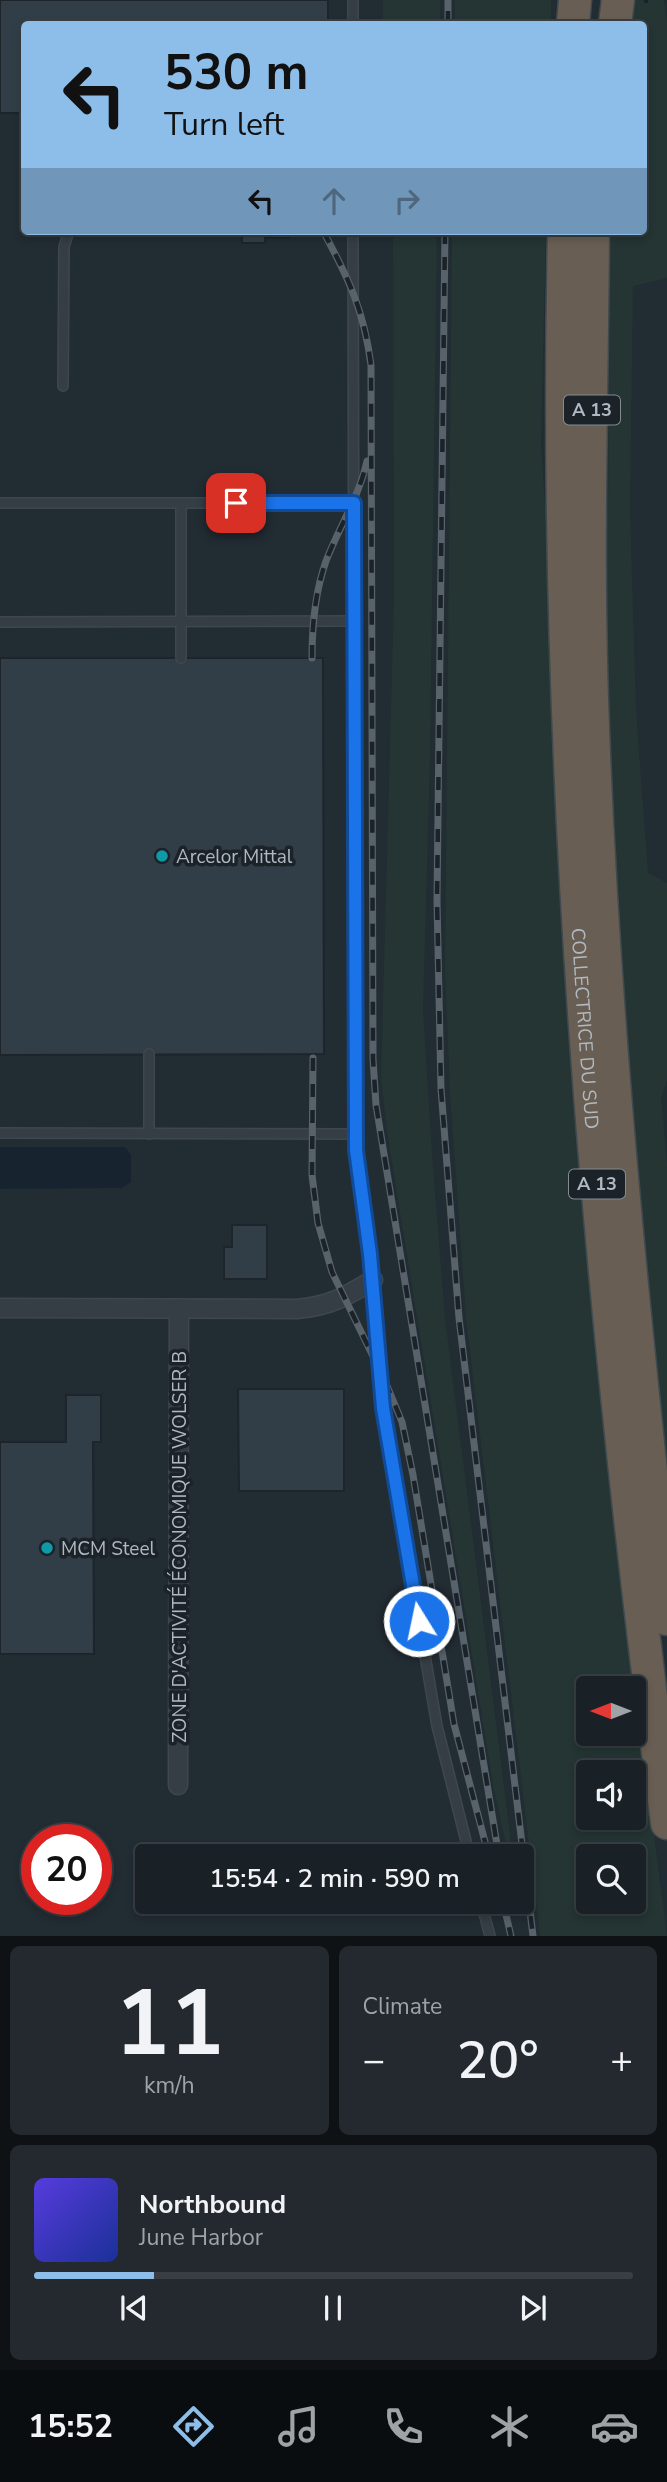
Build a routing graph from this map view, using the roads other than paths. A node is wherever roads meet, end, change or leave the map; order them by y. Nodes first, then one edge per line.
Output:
1 (353, 0) edge
2 (560, 0) edge
3 (575, 0) edge
4 (602, 0) edge
5 (618, 0) edge
6 (353, 21) edge
7 (559, 21) edge
8 (573, 21) edge
9 (600, 21) edge
10 (615, 21) edge
11 (68, 235) edge
12 (353, 235) edge
13 (565, 235) edge
14 (593, 235) edge
15 (63, 386) dead end
16 (0, 503) edge
17 (181, 503) junction
18 (354, 503) junction
19 (354, 621) junction
20 (0, 622) edge
21 (181, 622) junction
22 (181, 658) dead end
23 (149, 1054) dead end
24 (0, 1133) edge
25 (149, 1133) junction
26 (355, 1134) junction
27 (373, 1280) junction
28 (0, 1308) edge
29 (179, 1309) junction
30 (667, 1619) edge
31 (178, 1785) dead end
32 (667, 1823) edge
33 (467, 1844) edge
34 (484, 1914) edge
35 (490, 1936) edge

1 - 6 lane
2 - 7 highway
3 - 8 highway
4 - 9 highway
5 - 10 highway
11 - 15 lane
12 - 18 lane
13 - 32 highway, COLLECTRICE DU SUD / A 13
14 - 30 highway, COLLECTRICE DU SUD / A 13
16 - 17 lane
17 - 18 lane
17 - 21 lane
18 - 19 lane
19 - 21 lane
19 - 26 lane
20 - 21 lane
21 - 22 lane
23 - 25 lane
24 - 25 lane
25 - 26 lane
26 - 27 lane
27 - 29 street
27 - 33 lane
28 - 29 street
29 - 31 street, ZONE D'ACTIVITÉ ÉCONOMIQUE WOLSER B
34 - 35 lane

